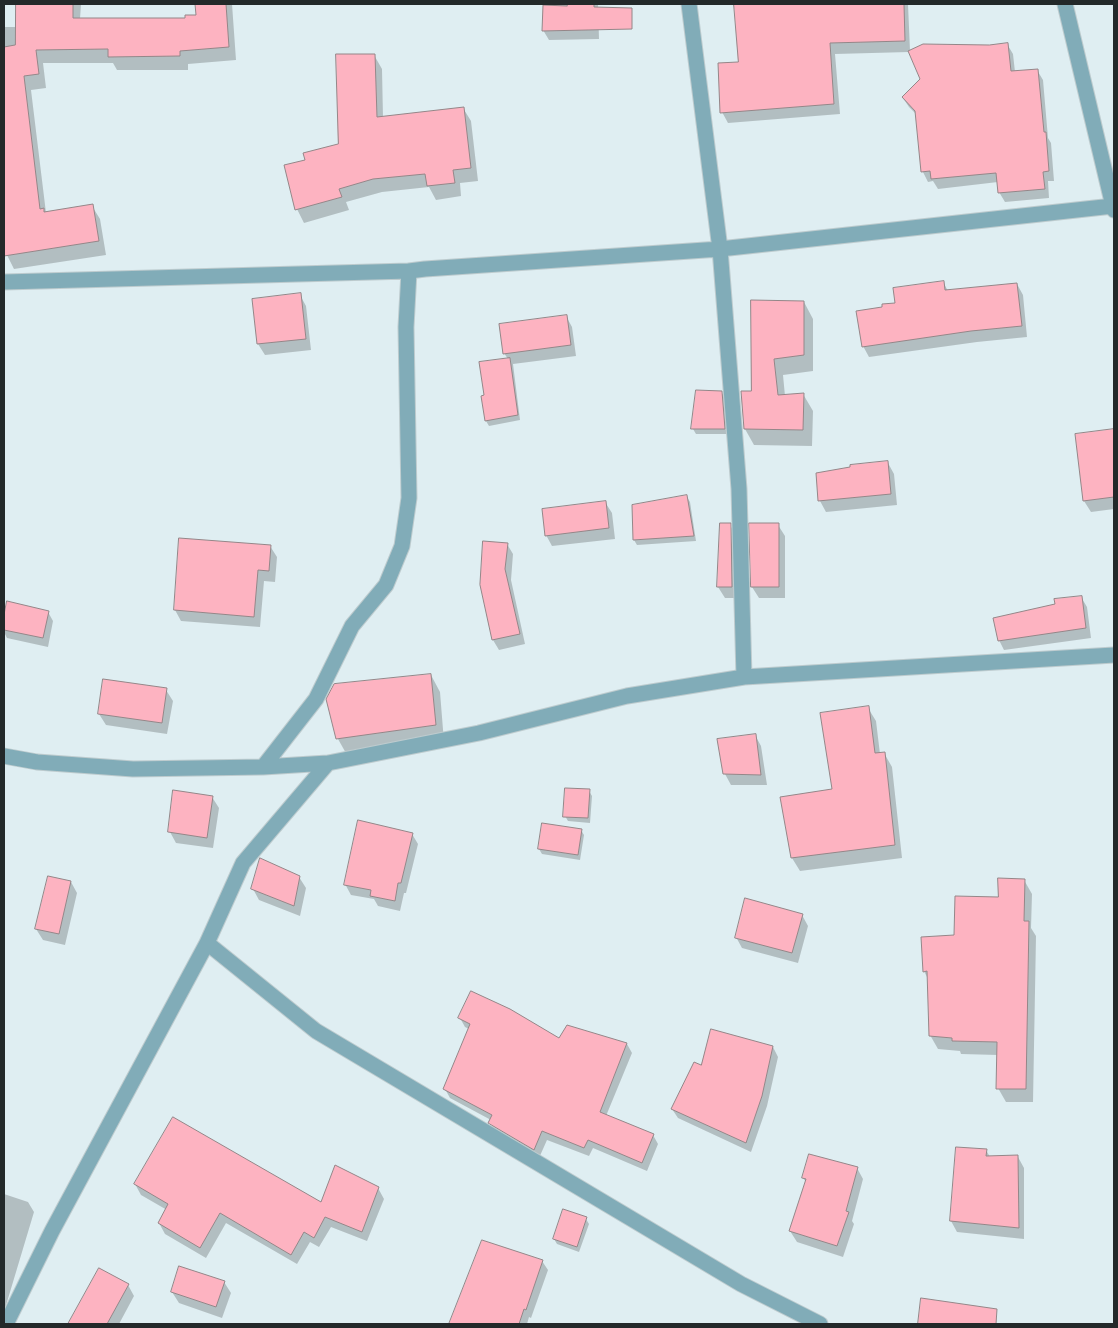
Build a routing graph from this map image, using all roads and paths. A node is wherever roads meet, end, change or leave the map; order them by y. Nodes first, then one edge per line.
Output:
1 (689, 4) edge
2 (1065, 4) edge
3 (1114, 208) edge
4 (720, 249) junction
5 (409, 271) junction
6 (4, 282) edge
7 (1114, 655) edge
8 (744, 676) junction
9 (4, 756) edge
10 (328, 763) junction
11 (263, 767) junction
12 (207, 944) junction
13 (6, 1324) edge
14 (820, 1324) edge

1 - 4 street
2 - 3 street
3 - 4 street
4 - 5 street
4 - 8 street
5 - 6 street
5 - 11 street
7 - 8 street
8 - 10 street
9 - 11 street
10 - 11 street
10 - 12 street
12 - 13 street
12 - 14 street

